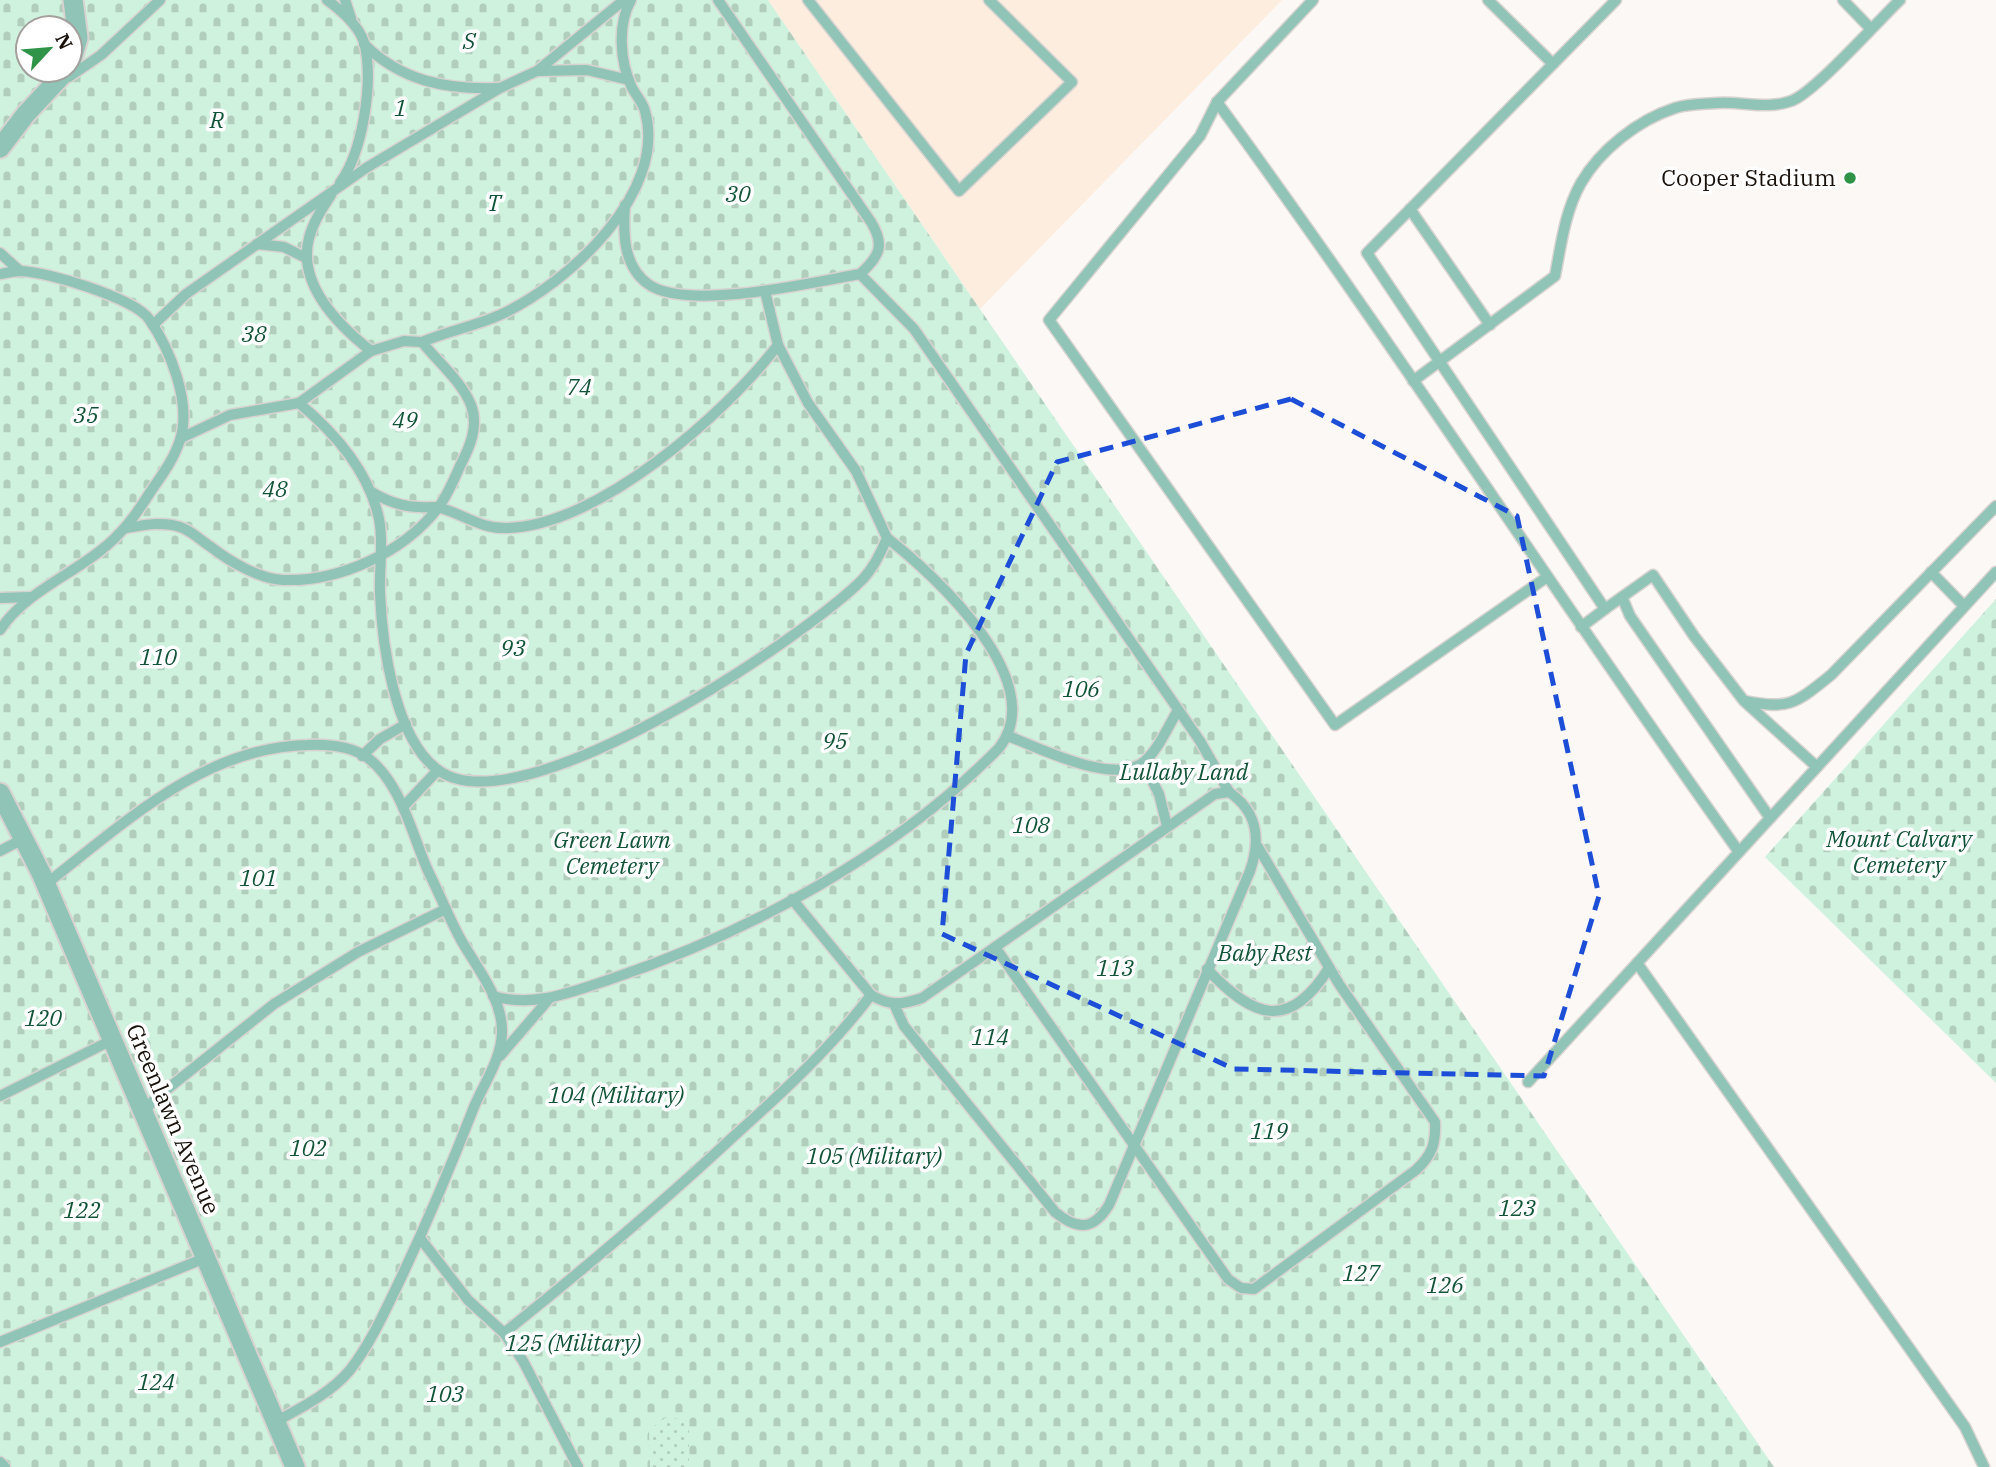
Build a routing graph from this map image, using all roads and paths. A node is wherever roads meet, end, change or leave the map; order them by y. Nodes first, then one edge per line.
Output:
1 (160, 0) edge
2 (327, 0) edge
3 (345, 0) edge
4 (624, 0) edge
5 (631, 0) edge
6 (718, 0) edge
7 (808, 0) edge
8 (989, 0) edge
9 (1313, 0) edge
10 (1488, 0) edge
11 (1616, 0) edge
12 (1843, 0) edge
13 (1900, 0) edge
14 (354, 25) junction
15 (1870, 28) junction
16 (365, 44) junction
17 (1553, 64) junction
18 (537, 71) junction
19 (629, 80) junction
20 (56, 84) edge
21 (499, 88) junction
22 (51, 90) junction
23 (1217, 102) junction
24 (9, 125) edge
25 (0, 148) edge
26 (334, 190) junction
27 (625, 205) junction
28 (1410, 209) junction
29 (257, 244) junction
30 (0, 253) edge
31 (306, 258) junction
32 (20, 271) junction
33 (0, 274) edge
34 (860, 274) junction
35 (765, 292) junction
36 (153, 325) junction
37 (1490, 325) junction
38 (422, 342) junction
39 (778, 345) junction
40 (370, 351) junction
41 (1440, 361) junction
42 (1412, 381) junction
43 (299, 403) junction
44 (181, 438) junction
45 (370, 491) junction
46 (1996, 506) edge
47 (439, 507) junction
48 (127, 528) junction
49 (887, 538) junction
50 (380, 555) junction
51 (1931, 572) junction
52 (1996, 572) edge
53 (1547, 577) junction
54 (34, 596) junction
55 (1622, 597) junction
56 (0, 598) edge
57 (1964, 606) junction
58 (1605, 609) junction
59 (1581, 627) junction
60 (0, 630) edge
61 (1744, 701) junction
62 (1178, 710) junction
63 (406, 724) junction
64 (1008, 736) junction
65 (362, 756) junction
66 (1143, 763) junction
67 (1817, 767) junction
68 (438, 770) junction
69 (1229, 792) junction
70 (0, 793) edge
71 (403, 807) junction
72 (1770, 818) junction
73 (1167, 826) junction
74 (23, 838) junction
75 (1258, 847) junction
76 (0, 850) edge
77 (1739, 852) junction
78 (45, 884) junction
79 (792, 899) junction
80 (446, 909) junction
81 (995, 947) junction
82 (1637, 963) junction
83 (1329, 968) junction
84 (1207, 969) junction
85 (871, 995) junction
86 (493, 996) junction
87 (550, 998) junction
88 (894, 1004) junction
89 (112, 1040) junction
90 (498, 1059) junction
91 (1528, 1082) dead end
92 (0, 1096) edge
93 (143, 1112) junction
94 (1133, 1145) junction
95 (420, 1238) junction
96 (205, 1258) junction
97 (504, 1334) junction
98 (0, 1342) edge
99 (275, 1422) junction
100 (0, 1462) edge
101 (5, 1467) edge
102 (295, 1467) edge
103 (578, 1467) edge
104 (1984, 1467) edge

1 - 22 lane
2 - 14 lane
3 - 14 lane
4 - 18 lane
5 - 19 lane
6 - 34 lane
7 - 8 lane
9 - 23 lane
10 - 17 lane
11 - 17 lane
12 - 15 lane
13 - 15 lane
14 - 16 lane
15 - 37 lane
16 - 21 lane
16 - 26 lane
17 - 28 lane
18 - 19 lane
18 - 21 lane
19 - 27 lane
20 - 22 street
21 - 26 lane
22 - 24 street
23 - 42 lane
23 - 53 lane
24 - 25 street
26 - 29 lane
26 - 31 lane
27 - 35 lane
27 - 38 lane
28 - 37 lane
28 - 41 lane
29 - 31 lane
29 - 36 lane
30 - 32 lane
31 - 40 lane
32 - 33 lane
32 - 36 lane
34 - 35 lane
34 - 62 lane
35 - 39 lane
36 - 44 lane
37 - 41 lane
38 - 40 lane
38 - 47 lane
39 - 47 lane
39 - 49 lane
40 - 43 lane
41 - 42 lane
41 - 58 lane
42 - 53 lane
43 - 44 lane
43 - 45 lane
44 - 48 lane
45 - 47 lane
45 - 50 lane
46 - 51 lane
47 - 50 lane
48 - 50 lane
48 - 54 lane
49 - 64 lane
49 - 68 lane
50 - 63 lane
51 - 57 lane
51 - 61 lane
52 - 57 lane
53 - 59 lane
54 - 56 lane
54 - 60 lane
55 - 58 lane
55 - 61 lane
55 - 72 lane
57 - 67 lane
58 - 59 lane
59 - 77 lane
61 - 67 lane
62 - 66 lane
62 - 69 lane
63 - 65 lane
63 - 68 lane
64 - 66 lane
64 - 79 lane
65 - 71 lane
65 - 78 lane
66 - 73 lane
67 - 72 lane
68 - 71 lane
69 - 73 lane
69 - 75 lane
70 - 74 street, Greenlawn Avenue
71 - 80 lane
72 - 77 lane
73 - 81 lane
74 - 76 lane
74 - 78 street, Greenlawn Avenue
75 - 83 lane
75 - 84 lane
77 - 82 lane
78 - 89 street, Greenlawn Avenue
79 - 85 lane
79 - 87 lane
80 - 86 lane
80 - 93 lane
81 - 88 lane
81 - 94 lane
82 - 91 lane
82 - 104 lane
83 - 84 lane
83 - 94 lane
84 - 94 lane
85 - 88 lane
85 - 97 lane
86 - 87 lane
86 - 90 lane
87 - 90 lane
88 - 94 lane
89 - 92 lane
89 - 93 street, Greenlawn Avenue
90 - 95 lane
93 - 96 street, Greenlawn Avenue
95 - 97 lane
95 - 99 lane
96 - 98 lane
96 - 99 street, Greenlawn Avenue
97 - 103 lane
99 - 102 street, Greenlawn Avenue
100 - 101 lane

